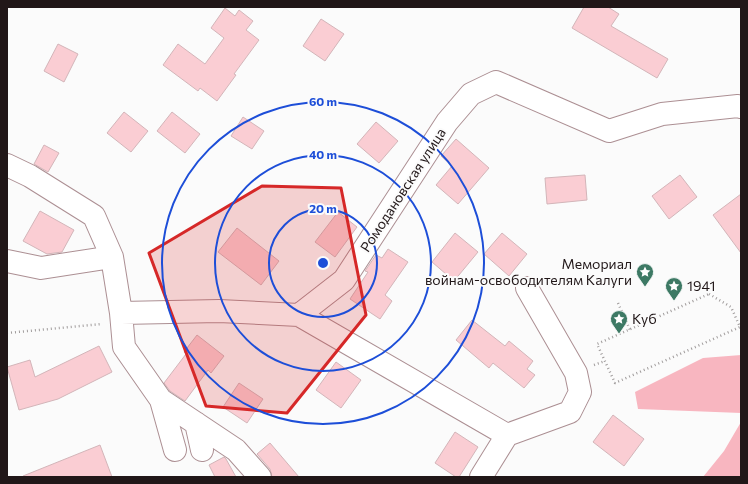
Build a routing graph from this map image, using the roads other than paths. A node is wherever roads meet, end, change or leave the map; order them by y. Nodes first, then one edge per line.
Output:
1 (741, 107) edge
2 (7, 165) edge
3 (112, 258) junction
4 (7, 261) edge
5 (527, 288) dead end
6 (121, 313) junction
7 (299, 315) junction
8 (161, 400) junction
9 (196, 423) junction
10 (507, 435) junction
11 (176, 450) dead end
12 (202, 450) dead end
13 (260, 477) edge
14 (482, 477) edge

1 - 7 street, Ромодановская улица
2 - 3 street
3 - 4 street
3 - 6 street
5 - 10 street
6 - 7 street
6 - 8 street
7 - 10 street
8 - 9 street
8 - 11 street
9 - 12 street
9 - 13 street
10 - 14 street

